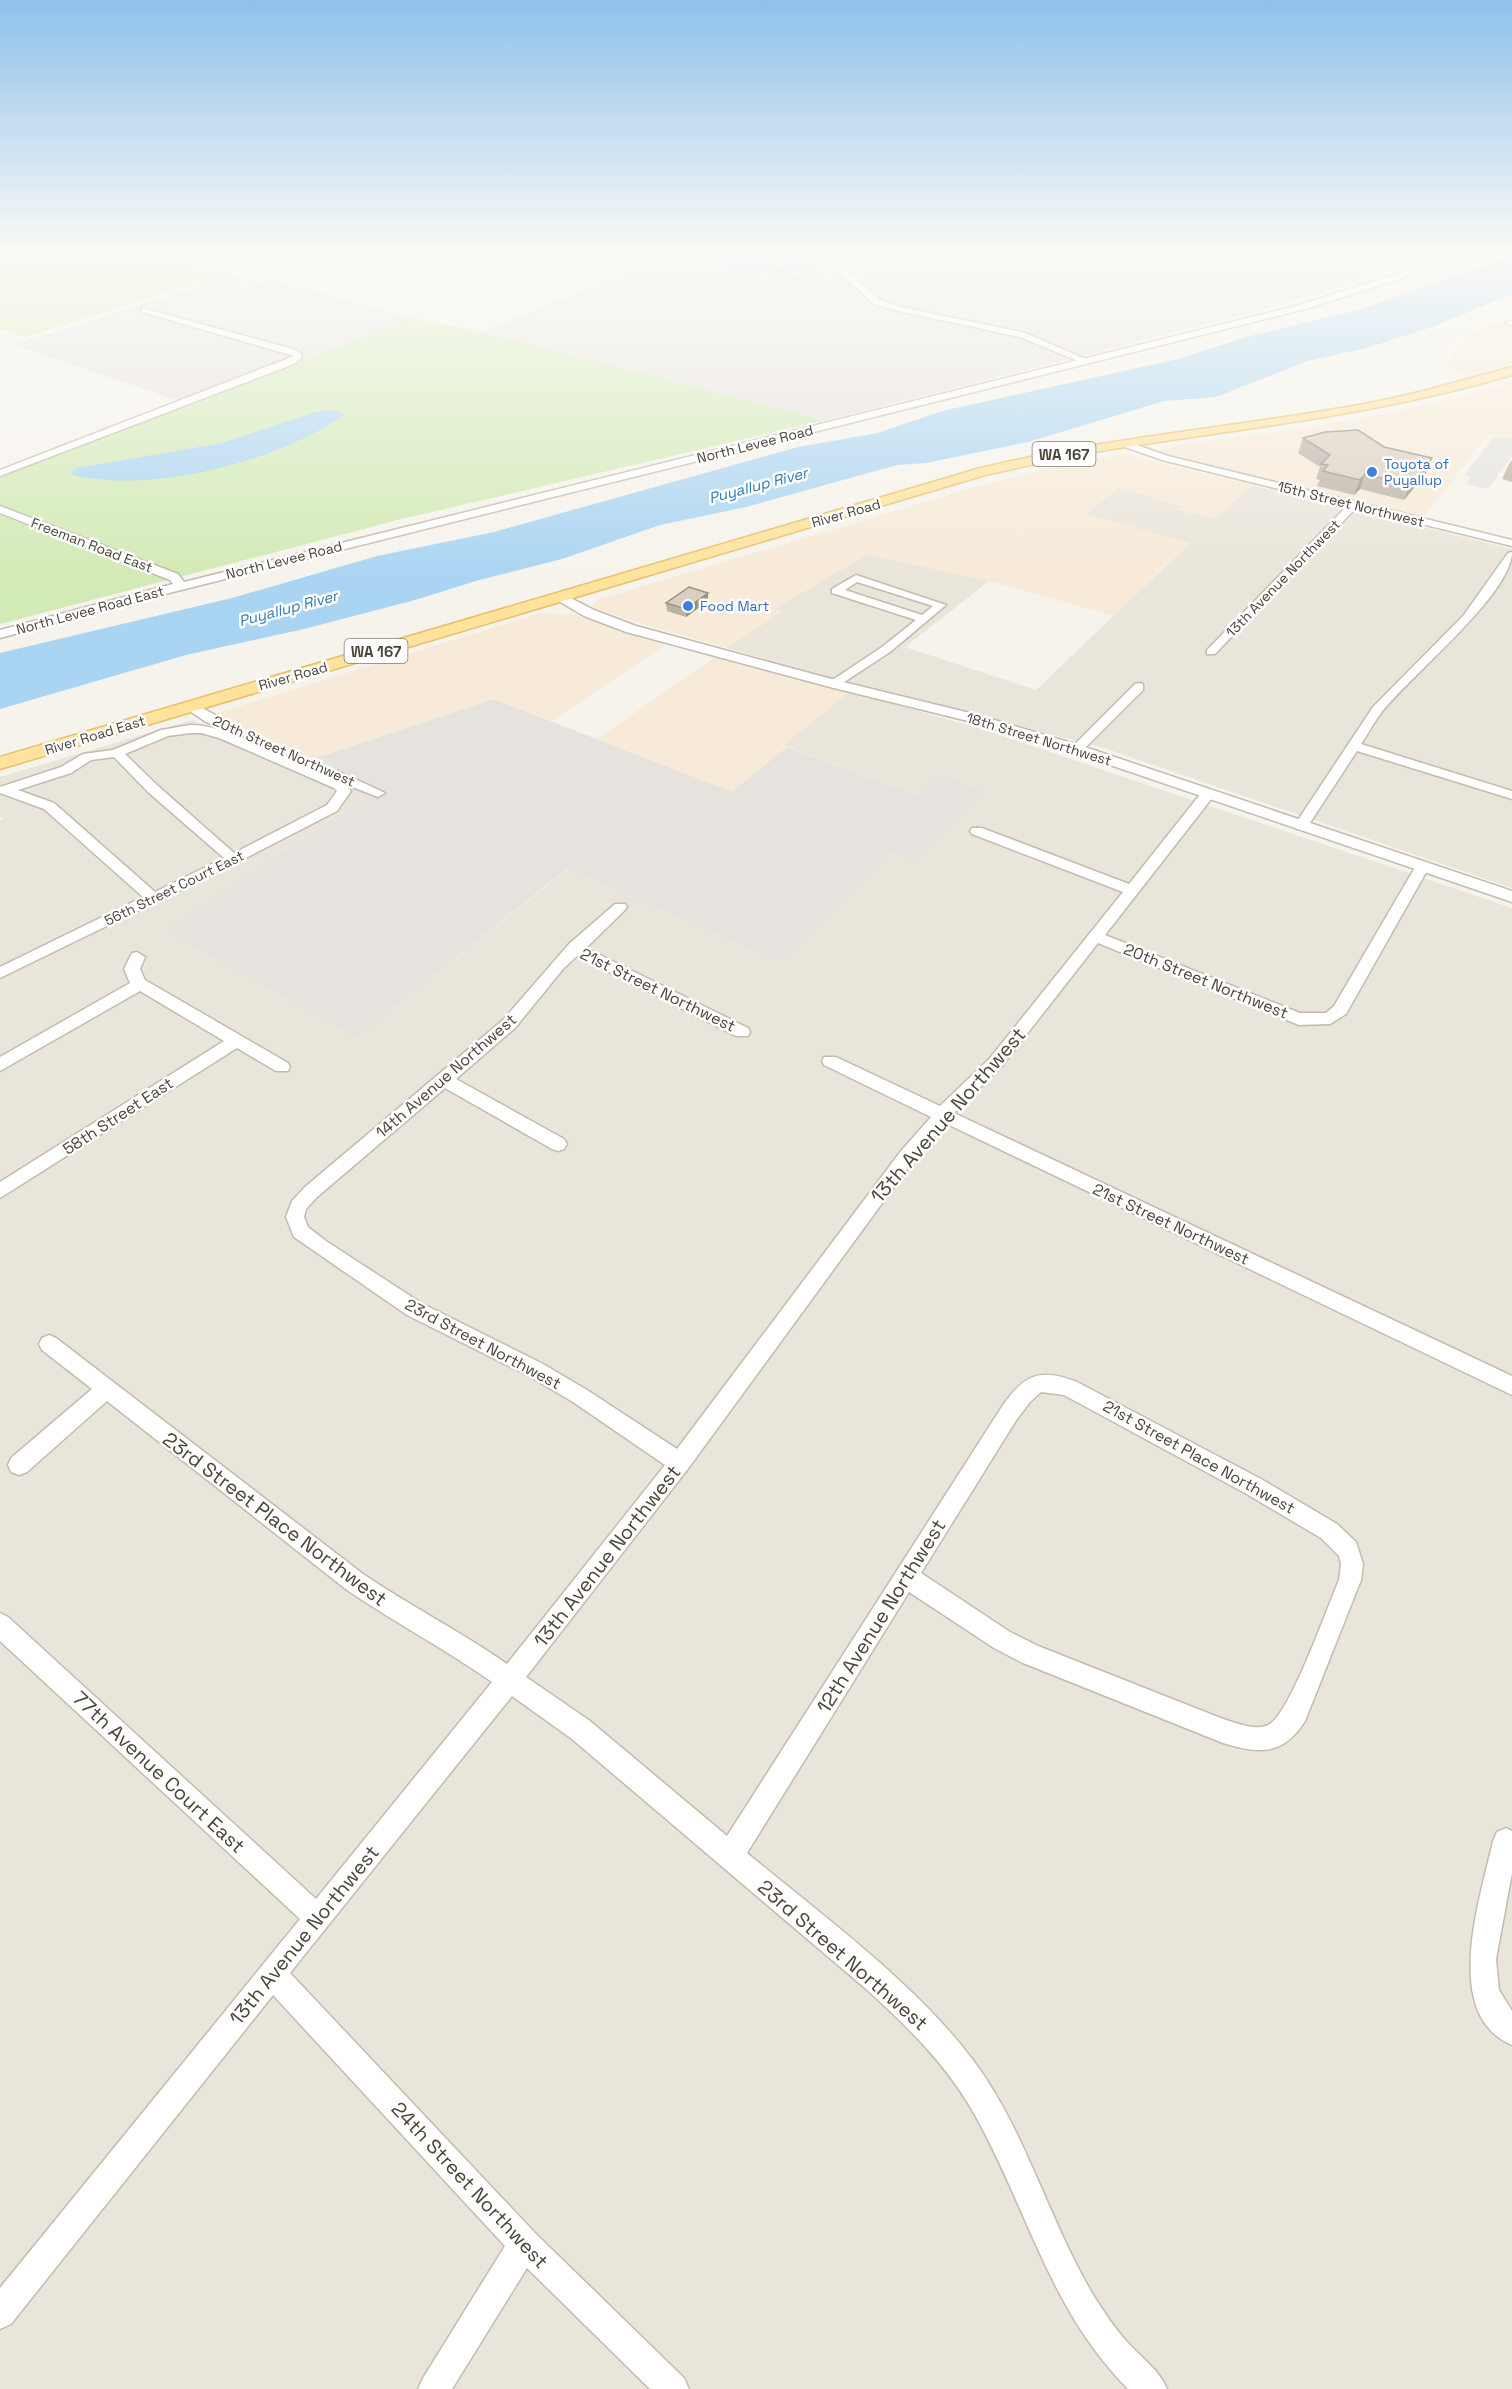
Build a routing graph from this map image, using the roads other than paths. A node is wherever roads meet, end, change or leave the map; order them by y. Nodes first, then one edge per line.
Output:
1 (295, 359) edge
2 (1082, 359) edge
3 (1092, 359) edge
4 (1086, 361) junction
5 (1512, 371) edge
6 (1125, 444) junction
7 (0, 473) edge
8 (1354, 504) junction
9 (0, 509) edge
10 (1512, 543) edge
11 (1512, 555) edge
12 (181, 586) junction
13 (561, 597) junction
14 (924, 619) junction
15 (0, 634) edge
16 (1211, 652) dead end
17 (835, 684) junction
18 (1139, 687) dead end
19 (191, 706) junction
20 (1355, 746) junction
21 (1077, 749) junction
22 (116, 753) junction
23 (0, 763) edge
24 (3, 789) edge
25 (378, 793) dead end
26 (1207, 795) junction
27 (1512, 795) edge
28 (1301, 826) junction
29 (977, 831) dead end
30 (233, 859) junction
31 (1422, 867) junction
32 (1133, 891) junction
33 (152, 897) junction
34 (1512, 897) edge
35 (620, 907) dead end
36 (1097, 937) junction
37 (574, 948) junction
38 (137, 957) dead end
39 (0, 973) edge
40 (140, 984) junction
41 (742, 1032) dead end
42 (236, 1041) junction
43 (830, 1061) dead end
44 (0, 1065) edge
45 (282, 1067) dead end
46 (443, 1079) junction
47 (943, 1116) junction
48 (558, 1144) dead end
49 (0, 1191) edge
50 (295, 1217) joint
51 (49, 1344) dead end
52 (1040, 1383) joint
53 (1512, 1386) edge
54 (105, 1390) junction
55 (680, 1463) junction
56 (19, 1465) dead end
57 (906, 1577) junction
58 (0, 1625) edge
59 (509, 1680) junction
60 (1506, 1841) dead end
61 (729, 1857) junction
62 (318, 1918) junction
63 (273, 1975) junction
64 (1512, 2031) edge
65 (524, 2244) junction
66 (0, 2313) edge
67 (434, 2389) edge
68 (673, 2389) edge
69 (1151, 2389) edge

1 - 7 street
2 - 4 street
3 - 4 street, North Levee Road
4 - 12 street, North Levee Road
5 - 6 main road, River Road / WA 167
6 - 8 street, 15th Street Northwest
6 - 13 main road, River Road / WA 167
8 - 10 street, 15th Street Northwest
8 - 16 street, 13th Avenue Northwest
9 - 12 street, Freeman Road East
11 - 20 street
12 - 15 street, North Levee Road East
13 - 17 street, 18th Street Northwest
13 - 19 main road, River Road / WA 167
14 - 14 street
14 - 17 street
17 - 21 street, 18th Street Northwest
18 - 21 street
19 - 23 main road, River Road East / WA 167
19 - 25 street, 20th Street Northwest
20 - 27 street
20 - 28 street
21 - 26 street, 18th Street Northwest
22 - 24 street
22 - 30 street
22 - 30 street, 56th Street Court East
24 - 33 street
26 - 28 street, 18th Street Northwest
26 - 32 street, 13th Avenue Northwest
28 - 31 street, 18th Street Northwest
29 - 32 street
30 - 33 street, 56th Street Court East
31 - 34 street, 18th Street Northwest
31 - 36 street, 20th Street Northwest
32 - 36 street, 13th Avenue Northwest
33 - 39 street, 56th Street Court East
35 - 37 street, 14th Avenue Northwest
36 - 47 street, 13th Avenue Northwest
37 - 41 street, 21st Street Northwest
37 - 46 street, 14th Avenue Northwest
38 - 40 street
40 - 42 street
40 - 44 street
42 - 45 street
42 - 49 street, 58th Street East
43 - 47 street, 21st Street Northwest
46 - 48 street
46 - 50 street, 14th Avenue Northwest
47 - 53 street, 21st Street Northwest
47 - 55 street, 13th Avenue Northwest
50 - 55 street, 23rd Street Northwest
51 - 54 street, 23rd Street Place Northwest
52 - 57 street, 12th Avenue Northwest
52 - 57 street, 21st Street Place Northwest
54 - 56 street
54 - 59 street, 23rd Street Place Northwest
55 - 59 street, 13th Avenue Northwest
57 - 61 street, 12th Avenue Northwest
58 - 62 street, 77th Avenue Court East
59 - 61 street, 23rd Street Northwest
59 - 62 street, 13th Avenue Northwest
60 - 64 street
61 - 69 street, 23rd Street Northwest
62 - 63 street, 13th Avenue Northwest
63 - 65 street, 24th Street Northwest
63 - 66 street, 13th Avenue Northwest
65 - 67 street
65 - 68 street, 24th Street Northwest

